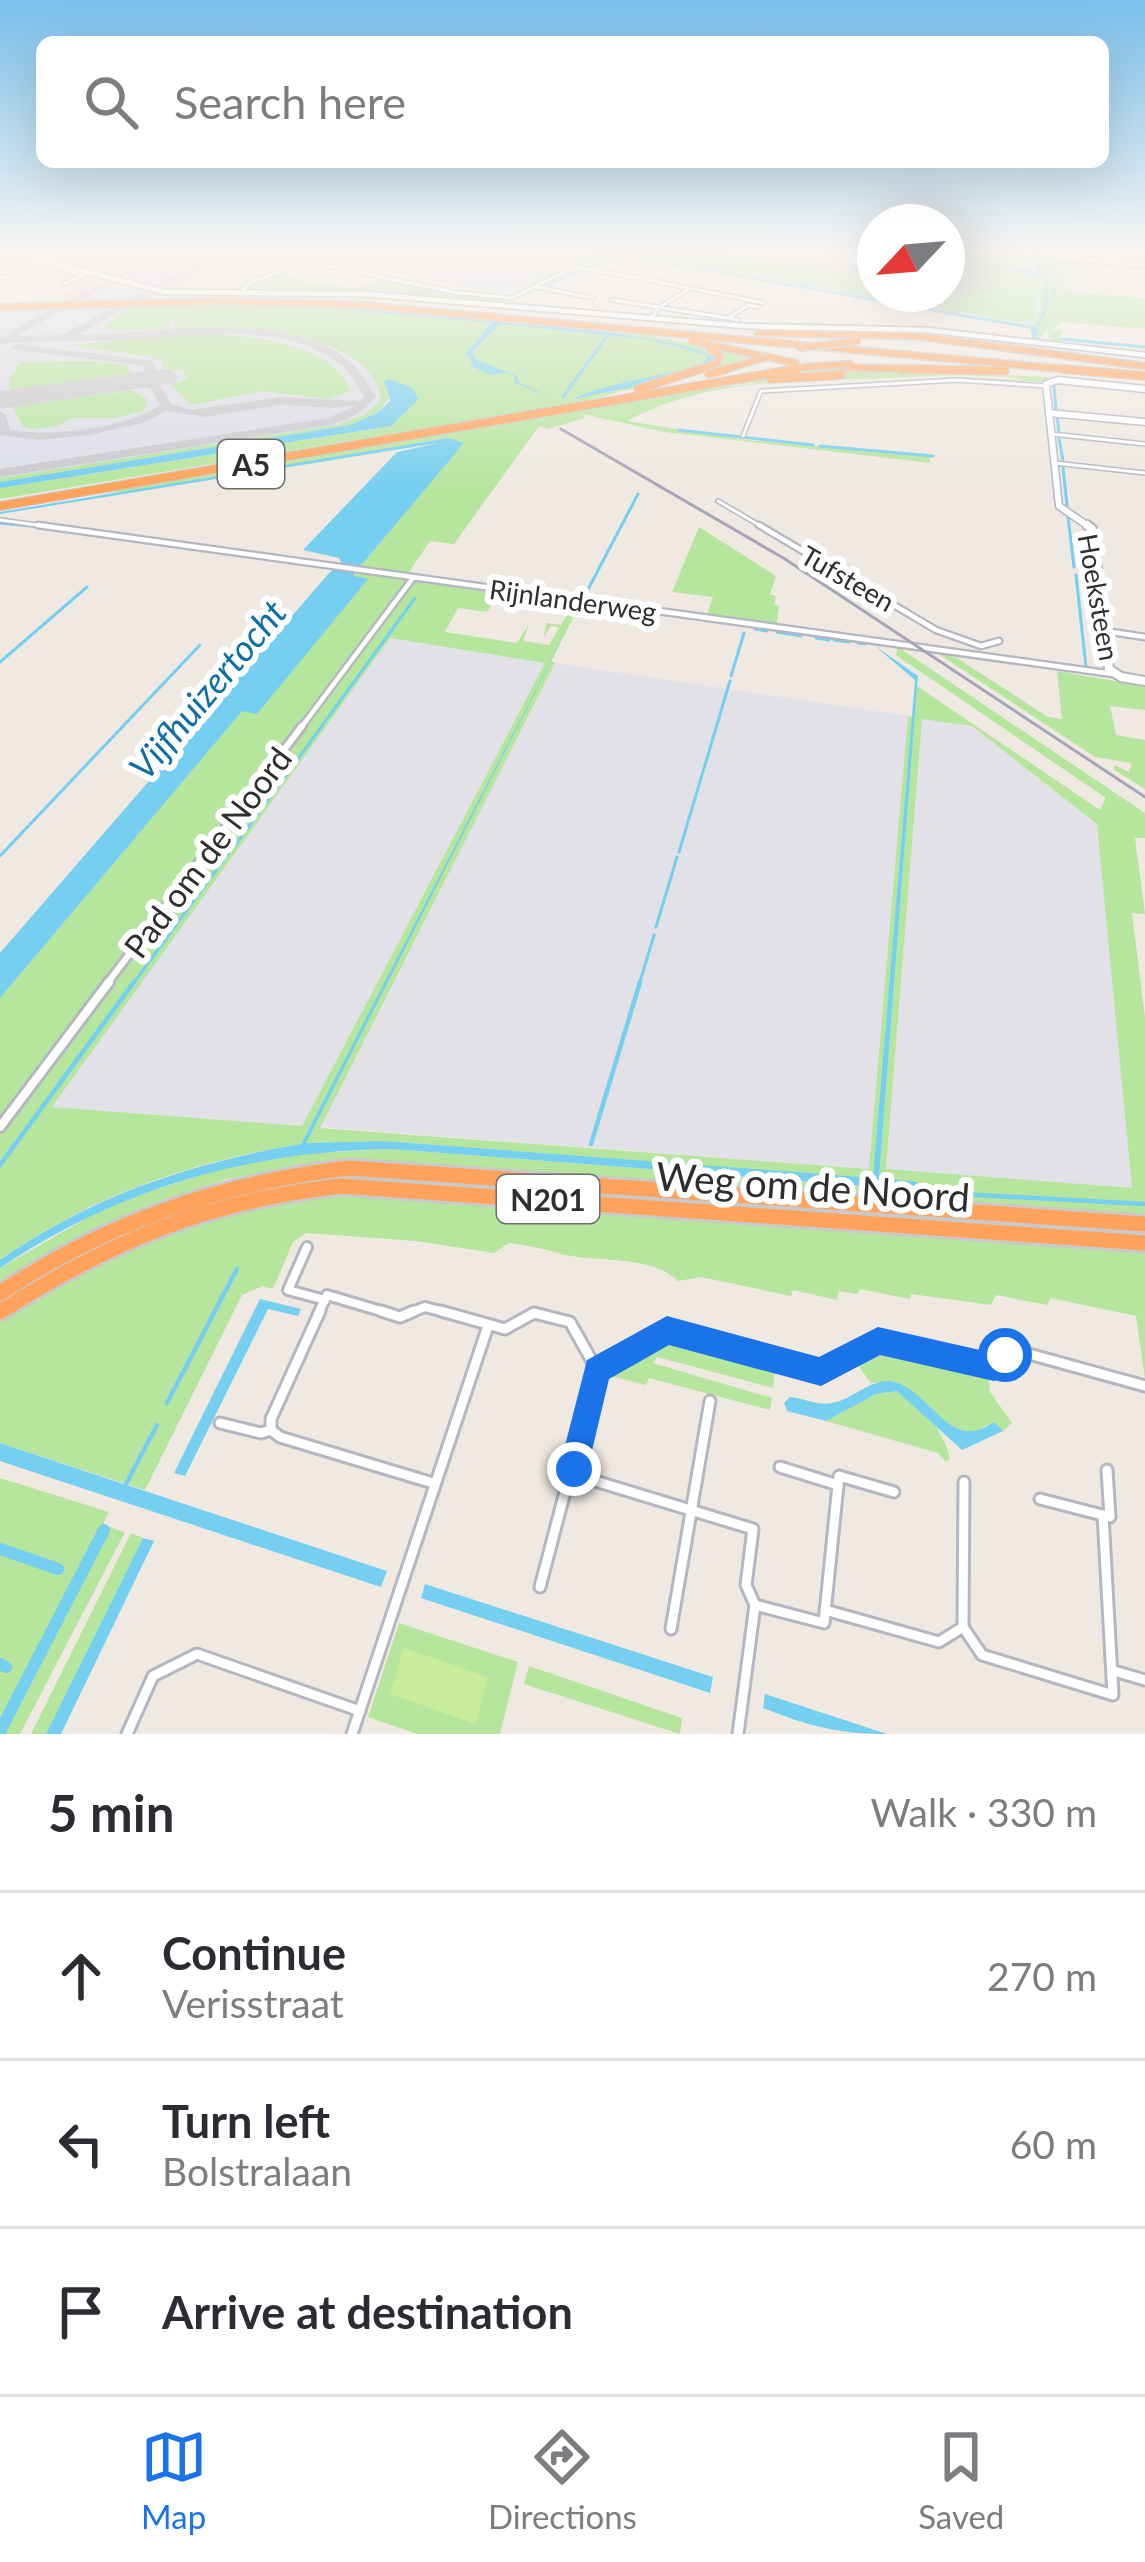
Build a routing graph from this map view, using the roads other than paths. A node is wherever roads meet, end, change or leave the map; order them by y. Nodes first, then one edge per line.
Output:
1 (619, 329) edge
2 (638, 329) edge
3 (689, 329) edge
4 (706, 329) edge
5 (895, 329) edge
6 (649, 334) junction
7 (950, 370) junction
8 (1144, 371) edge
9 (1126, 374) junction
10 (1046, 386) junction
11 (636, 398) junction
12 (572, 406) junction
13 (1049, 413) junction
14 (1145, 422) edge
15 (1052, 434) junction
16 (742, 436) dead end
17 (1145, 444) edge
18 (1055, 464) junction
19 (1145, 473) edge
20 (718, 501) dead end
21 (0, 504) edge
22 (0, 520) edge
23 (413, 578) junction
24 (1106, 631) junction
25 (1145, 637) edge
26 (999, 640) dead end
27 (981, 646) junction
28 (983, 657) junction
29 (1114, 674) junction
30 (1145, 681) edge
31 (0, 1126) edge
32 (1145, 1224) edge
33 (1145, 1244) edge
34 (307, 1247) dead end
35 (0, 1293) edge
36 (325, 1300) junction
37 (0, 1312) edge
38 (488, 1326) junction
39 (597, 1370) junction
40 (1145, 1386) edge
41 (710, 1401) dead end
42 (220, 1423) dead end
43 (271, 1430) junction
44 (781, 1467) dead end
45 (1107, 1470) dead end
46 (572, 1474) junction
47 (964, 1482) dead end
48 (433, 1483) junction
49 (838, 1485) junction
50 (894, 1492) dead end
51 (1040, 1499) dead end
52 (692, 1510) junction
53 (1103, 1515) junction
54 (540, 1587) dead end
55 (755, 1605) junction
56 (825, 1610) junction
57 (963, 1627) junction
58 (671, 1629) dead end
59 (1114, 1671) junction
60 (1145, 1680) edge
61 (360, 1711) junction
62 (127, 1734) edge
63 (352, 1734) edge
64 (738, 1734) edge

1 - 6 highway
2 - 9 highway
3 - 8 highway
4 - 8 highway
5 - 8 street
6 - 7 highway
6 - 12 highway
7 - 8 highway
7 - 11 highway, A5
8 - 9 highway
8 - 10 street
8 - 12 highway, A5, bridge
9 - 11 highway, A5, bridge
10 - 13 street, Hoeksteen
10 - 16 street
11 - 21 highway, A5
12 - 21 highway, A5
13 - 14 street
13 - 15 street, Hoeksteen
15 - 17 street
15 - 18 street, Hoeksteen
18 - 19 street
18 - 24 street, Hoeksteen
20 - 27 street, Tufsteen
22 - 23 street, Rijnlanderweg
23 - 28 street, Rijnlanderweg
23 - 31 street, Pad om de Noord
24 - 25 street
24 - 29 street, Hoeksteen
26 - 27 street
27 - 28 street
28 - 29 street, Rijnlanderweg
29 - 30 street, Rijnlanderweg
32 - 35 highway, Weg om de Noord / N201
33 - 37 highway, Weg om de Noord / N201
34 - 36 street
36 - 38 street
36 - 43 street
38 - 39 street
38 - 48 street
39 - 40 street
39 - 46 street
41 - 52 street
42 - 43 street
43 - 48 street
44 - 49 street
45 - 53 street
46 - 52 street
46 - 54 street
47 - 57 street
48 - 61 street
49 - 50 street
49 - 56 street
51 - 53 street
52 - 55 street
52 - 58 street
53 - 59 street
55 - 56 street
55 - 64 street
56 - 57 street
57 - 59 street
59 - 60 street
61 - 62 street
61 - 63 street

